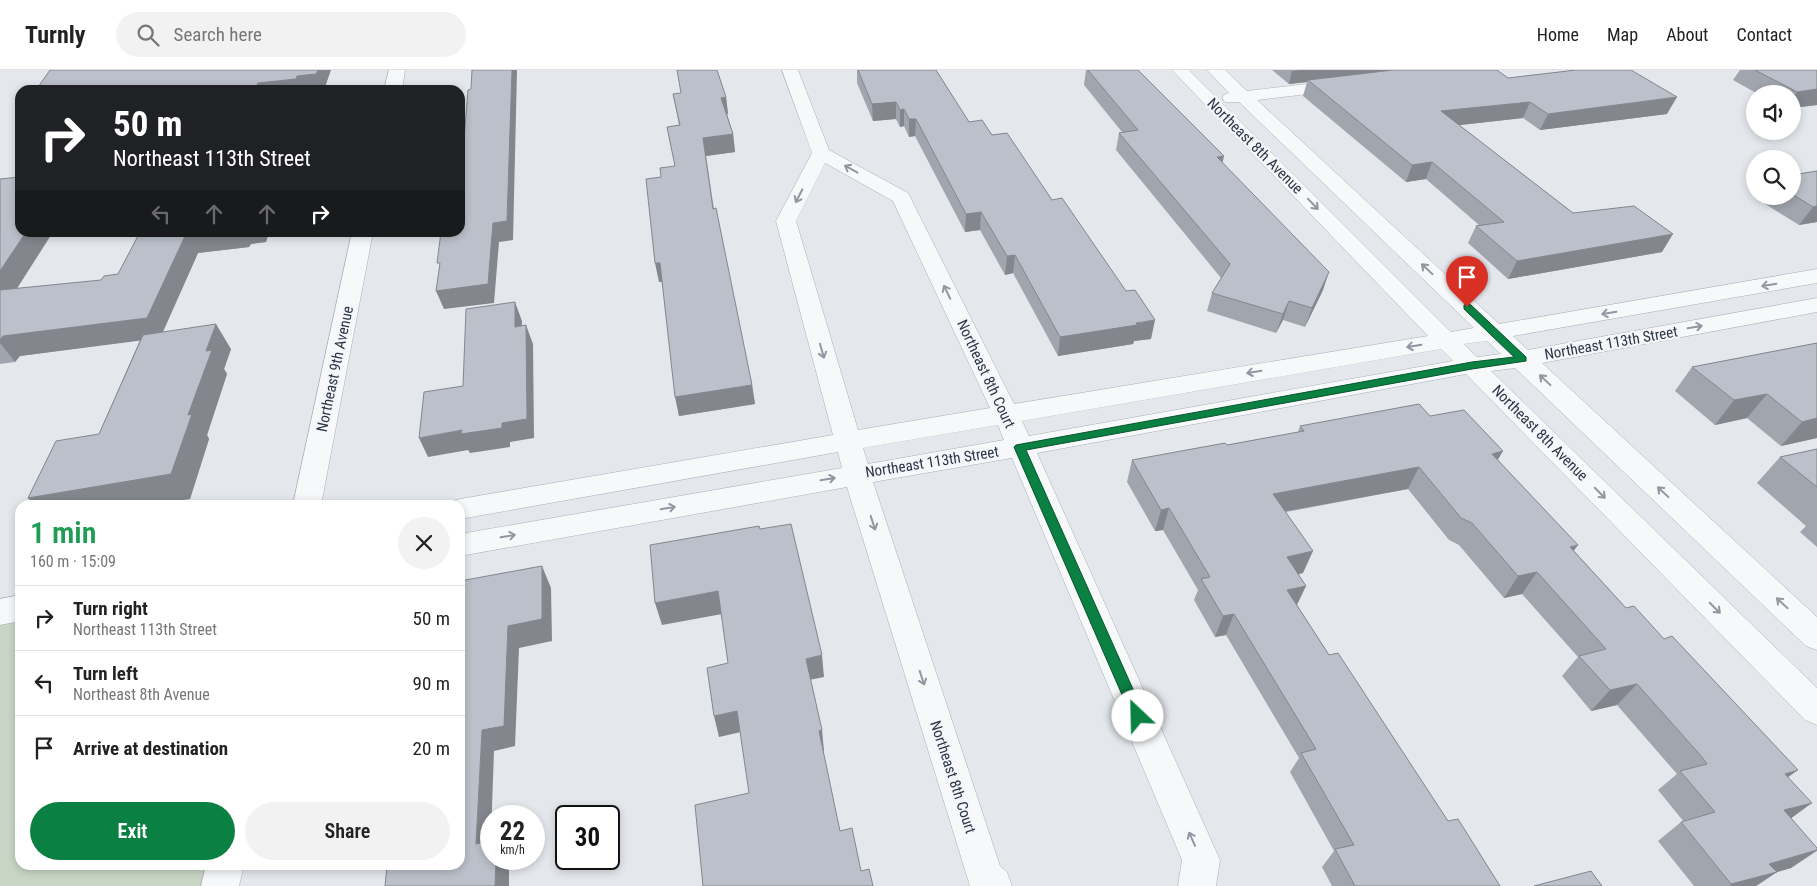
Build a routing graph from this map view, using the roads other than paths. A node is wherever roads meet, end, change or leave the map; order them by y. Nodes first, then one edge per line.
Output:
1 (397, 70) edge
2 (790, 70) edge
3 (1180, 70) edge
4 (1215, 70) edge
5 (1361, 83) edge
6 (394, 85) edge
7 (1244, 97) junction
8 (1211, 101) junction
9 (821, 153) junction
10 (1328, 177) junction
11 (1291, 182) junction
12 (362, 237) edge
13 (1817, 276) edge
14 (1817, 305) edge
15 (1495, 333) junction
16 (1446, 340) junction
17 (1522, 359) junction
18 (1472, 366) junction
19 (1006, 414) junction
20 (848, 442) junction
21 (1020, 447) junction
22 (857, 474) junction
23 (308, 500) edge
24 (465, 508) edge
25 (465, 544) edge
26 (15, 609) edge
27 (0, 612) edge
28 (1817, 636) edge
29 (1817, 710) edge
30 (224, 870) edge
31 (220, 886) edge
32 (993, 886) edge
33 (1197, 886) edge

1 - 6 street
2 - 9 street
3 - 8 street, Northeast 8th Avenue
4 - 7 street, Northeast 8th Avenue
5 - 7 street
7 - 8 street
7 - 10 street, Northeast 8th Avenue
8 - 11 street, Northeast 8th Avenue
19 -> 9 street, Northeast 8th Court
9 -> 20 street, Northeast 8th Court
10 - 11 street
15 -> 10 street, Northeast 8th Avenue
11 -> 16 street, Northeast 8th Avenue
12 - 23 street, Northeast 9th Avenue
13 -> 15 street, Northeast 113th Street
17 -> 14 street, Northeast 113th Street
15 - 16 street, Northeast 113th Street
15 - 17 street, Northeast 8th Avenue
16 - 18 street, Northeast 8th Avenue
16 -> 19 street, Northeast 113th Street
17 - 18 street, Northeast 113th Street
28 -> 17 street, Northeast 8th Avenue
18 - 21 street, Northeast 113th Street
18 -> 29 street, Northeast 8th Avenue
19 - 20 street, Northeast 113th Street
19 - 21 street, Northeast 8th Court
20 - 22 street, Northeast 8th Court
20 - 24 street, Northeast 113th Street
21 - 22 street, Northeast 113th Street
33 -> 21 street, Northeast 8th Court
25 -> 22 street, Northeast 113th Street
22 -> 32 street, Northeast 8th Court
26 - 27 street
30 - 31 street

